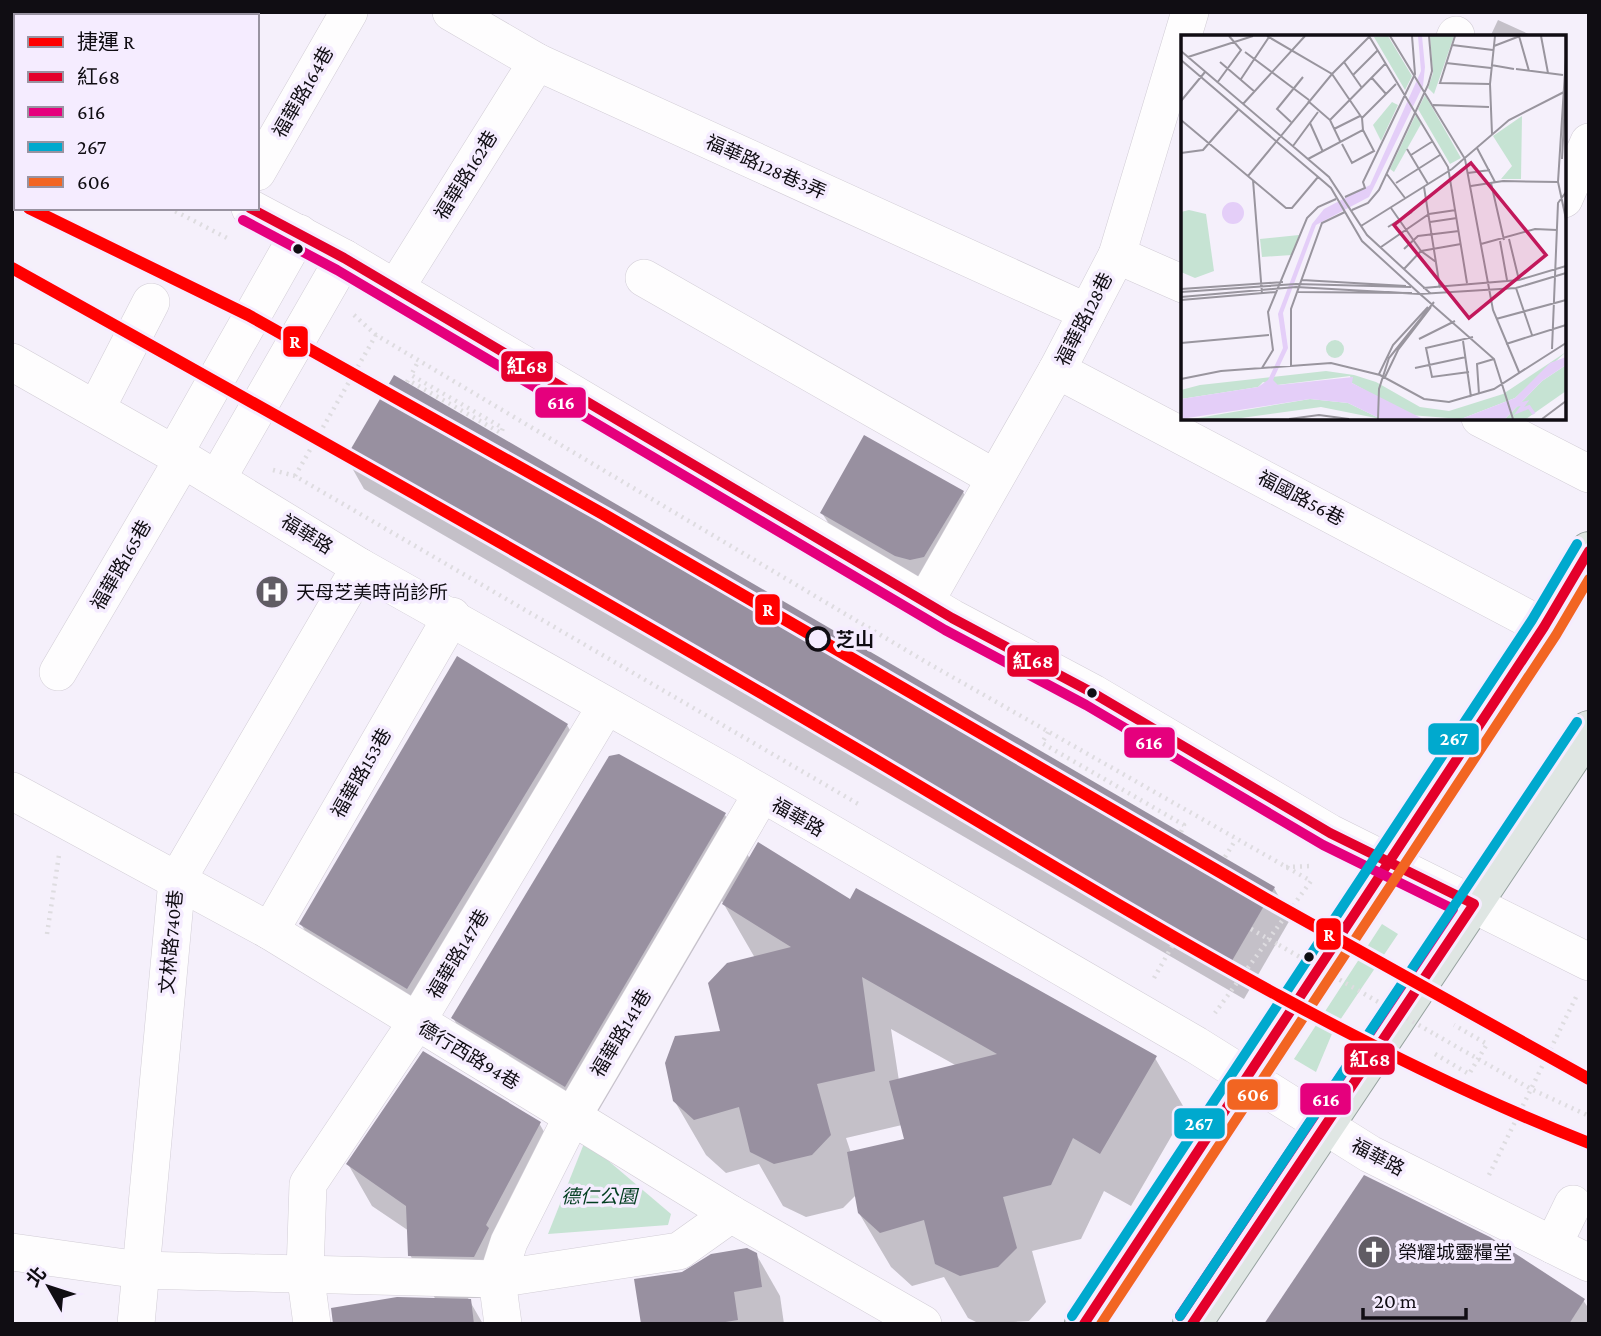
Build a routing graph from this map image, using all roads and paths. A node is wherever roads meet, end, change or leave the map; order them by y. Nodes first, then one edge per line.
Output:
1 (349, 12) edge
2 (451, 12) edge
3 (1190, 12) edge
4 (1183, 35) edge
5 (1181, 42) edge
6 (537, 62) junction
7 (1589, 142) edge
8 (259, 169) edge
9 (1566, 194) edge
10 (254, 210) edge
11 (299, 233) junction
12 (1117, 255) junction
13 (344, 258) junction
14 (644, 278) dead end
15 (1181, 283) edge
16 (396, 289) junction
17 (151, 302) dead end
18 (1087, 313) junction
19 (419, 360) junction
20 (12, 362) edge
21 (1058, 370) junction
22 (407, 383) dead end
23 (96, 409) junction
24 (1484, 420) edge
25 (179, 456) junction
26 (1589, 474) edge
27 (995, 478) junction
28 (216, 479) junction
29 (1589, 551) edge
30 (360, 567) junction
31 (925, 602) junction
32 (452, 616) junction
33 (1544, 626) junction
34 (58, 672) dead end
35 (606, 706) junction
36 (1589, 730) edge
37 (1048, 732) junction
38 (12, 791) edge
39 (761, 795) junction
40 (872, 812) dead end
41 (64, 819) junction
42 (1181, 832) dead end
43 (1236, 839) junction
44 (1225, 858) dead end
45 (1390, 862) junction
46 (177, 880) junction
47 (1474, 904) junction
48 (1251, 929) dead end
49 (270, 931) junction
50 (47, 934) dead end
51 (1175, 941) dead end
52 (1142, 971) dead end
53 (1584, 976) edge
54 (1154, 978) junction
55 (1164, 984) dead end
56 (1205, 1008) dead end
57 (416, 1023) junction
58 (1454, 1025) dead end
59 (1435, 1054) dead end
60 (1478, 1059) junction
61 (1248, 1080) junction
62 (1531, 1088) junction
63 (1589, 1116) edge
64 (572, 1117) junction
65 (1325, 1126) junction
66 (1485, 1183) dead end
67 (1573, 1204) dead end
68 (731, 1214) junction
69 (1553, 1245) junction
70 (12, 1252) edge
71 (1589, 1263) edge
72 (140, 1270) junction
73 (305, 1272) junction
74 (497, 1279) junction
75 (136, 1324) edge
76 (312, 1324) edge
77 (503, 1324) edge
78 (923, 1324) edge
79 (1084, 1324) edge
80 (1192, 1324) edge

1 - 8 street, 福華路164巷
2 - 6 street, 福華路128巷3弄
3 - 4 street, 福華路128巷
5 - 12 street, 福華路128巷
6 - 16 street, 福華路162巷
6 - 18 street, 福華路128巷3弄
7 - 9 street
10 - 11 street
11 - 13 street
11 - 25 street, 福華路165巷
12 - 15 street
12 - 18 street, 福華路128巷
13 - 16 street
13 - 28 street
14 - 27 street
16 - 31 street
17 - 23 street
18 - 21 street, 福華路128巷
19 - 22 path
19 - 37 path
19 - 40 path
20 - 23 street, 福華路
21 - 27 street, 福華路128巷
21 - 33 street, 福國路56巷
23 - 25 street, 福華路
24 - 26 street
25 - 28 street, 福華路
25 - 34 street, 福華路165巷
27 - 31 street, 福華路128巷
28 - 30 street, 福華路
29 - 33 main road
30 - 32 street, 福華路
30 - 46 street, 文林路740巷
31 - 45 street
32 - 35 street, 福華路
32 - 49 street, 福華路153巷
33 - 45 main road
35 - 39 street, 福華路
35 - 57 street, 福華路147巷
36 - 47 main road
37 - 42 path
37 - 43 path
38 - 41 street, 德行西路94巷
39 - 61 street, 福華路
39 - 64 street, 福華路141巷
41 - 46 street, 德行西路94巷
41 - 50 path
43 - 44 path
43 - 56 path
45 - 47 street
45 - 61 main road
46 - 49 street, 德行西路94巷
46 - 72 street, 文林路740巷
47 - 53 street
47 - 65 main road
48 - 60 path, bridge
49 - 57 street, 德行西路94巷
51 - 54 path
52 - 54 path
53 - 62 path
54 - 55 path
57 - 64 street, 德行西路94巷
57 - 73 street, 福華路147巷
58 - 60 path
59 - 60 path
60 - 62 path
61 - 65 street, 福華路
61 - 79 main road
62 - 63 path
62 - 66 path
64 - 68 street, 德行西路94巷
64 - 74 street, 福華路141巷
65 - 69 street, 福華路
65 - 80 main road
67 - 69 street
68 - 74 street
68 - 78 street, 德行西路94巷
69 - 71 street, 福華路
70 - 72 street
72 - 73 street
72 - 75 street, 文林路740巷
73 - 74 street
73 - 76 street, 福華路147巷
74 - 77 street

